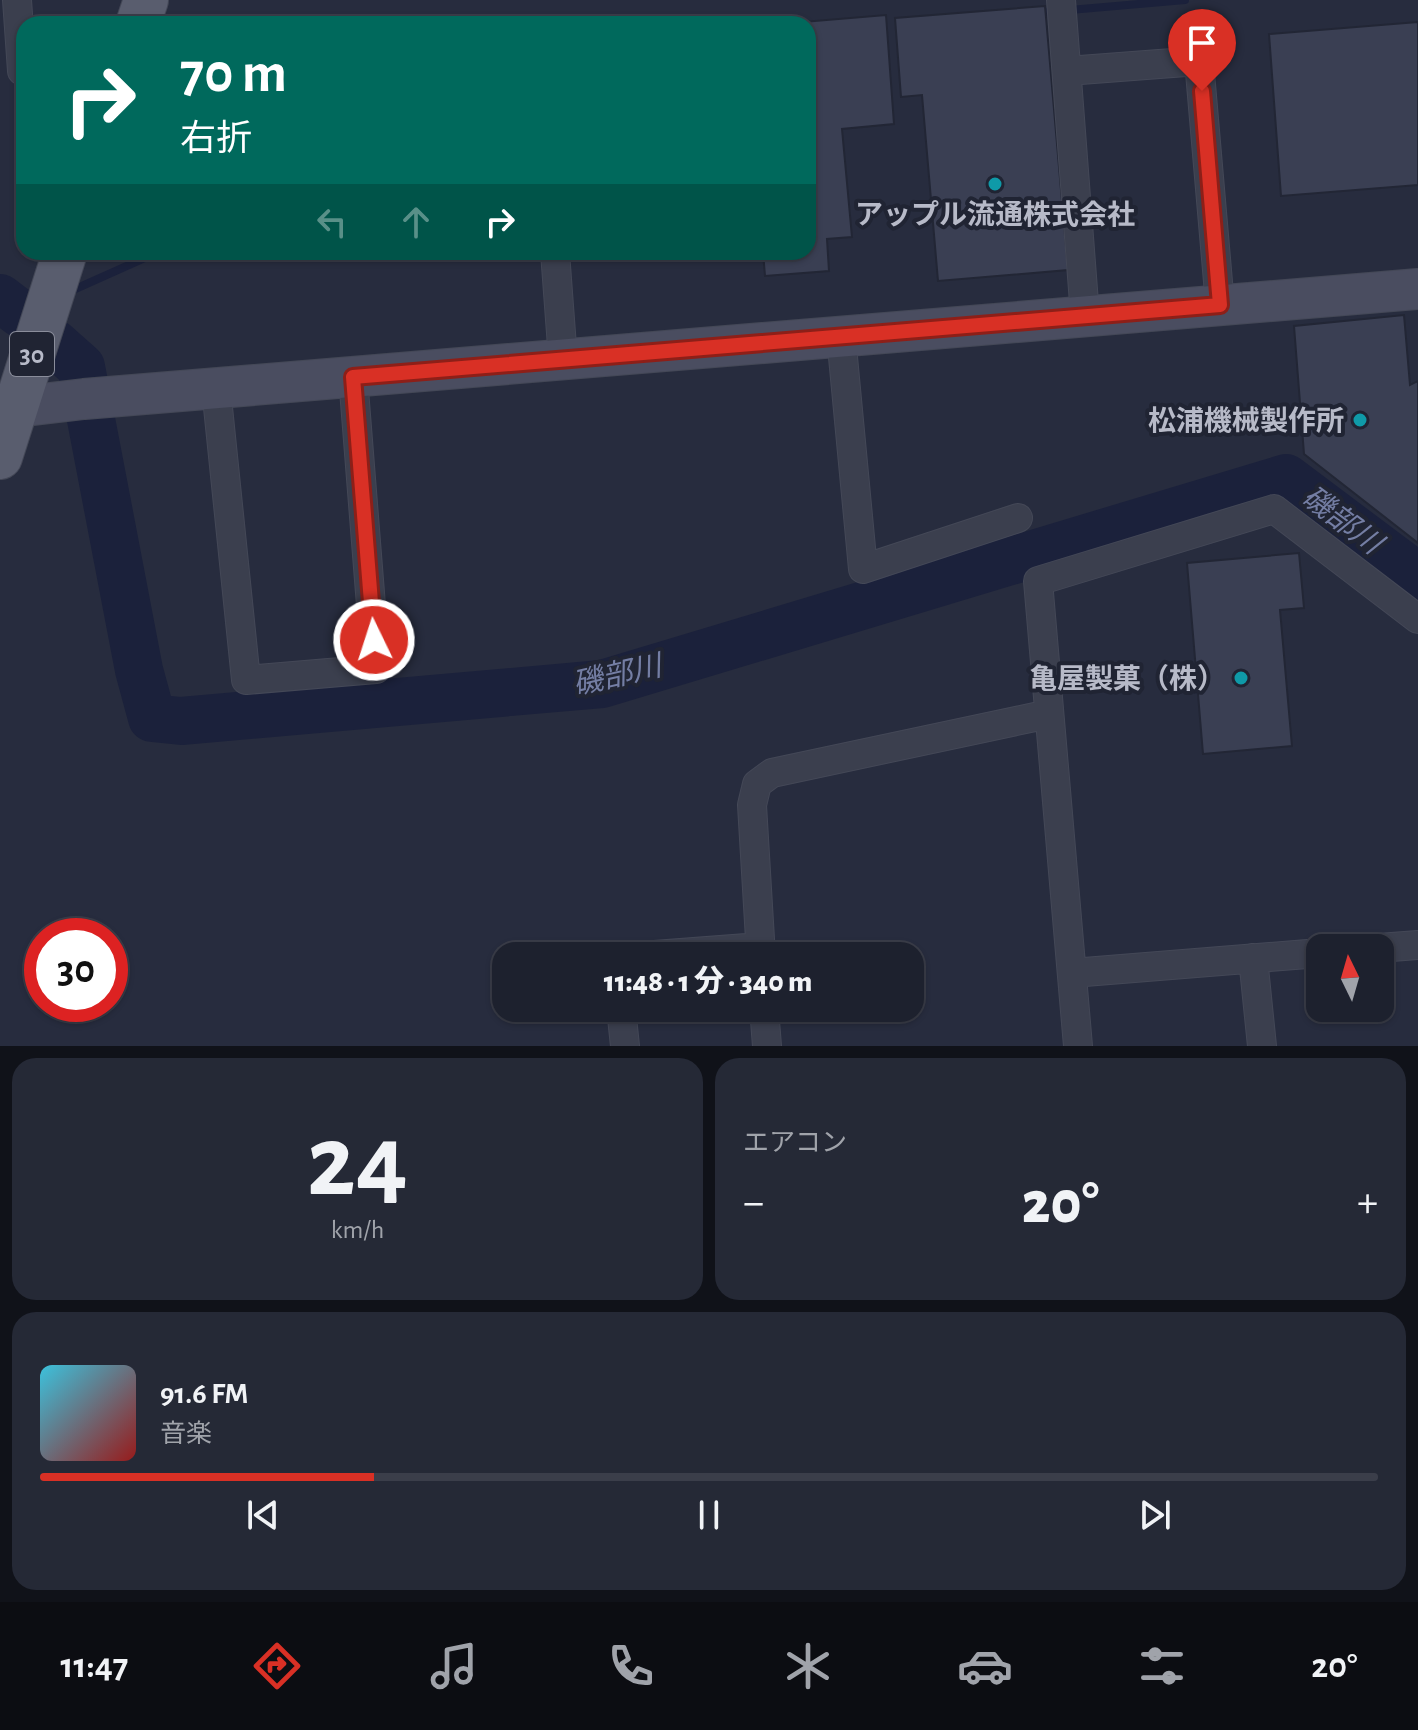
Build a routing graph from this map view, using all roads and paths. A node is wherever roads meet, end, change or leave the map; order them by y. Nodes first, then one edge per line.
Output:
1 (1061, 0) edge
2 (16, 36) edge
3 (15, 71) edge
4 (1067, 71) junction
5 (62, 260) edge
6 (556, 260) edge
7 (1418, 289) edge
8 (1220, 305) junction
9 (1085, 316) junction
10 (841, 336) junction
11 (563, 360) junction
12 (353, 377) junction
13 (216, 388) junction
14 (10, 391) edge
15 (0, 457) edge
16 (1018, 518) dead end
17 (1418, 619) edge
18 (1049, 714) junction
19 (760, 942) edge
20 (1418, 945) edge
21 (1394, 947) edge
22 (1306, 954) edge
23 (1253, 958) junction
24 (1072, 973) junction
25 (622, 1022) edge
26 (765, 1022) edge
27 (625, 1046) edge
28 (767, 1046) edge
29 (1078, 1046) edge
30 (1262, 1046) edge

1 - 4 street
2 - 3 street
4 - 8 street
4 - 9 street
5 - 14 main road, 30
6 - 11 street
7 - 8 street
8 - 9 street
9 - 10 street
10 - 11 street
10 - 16 street
11 - 12 street
12 - 13 street
12 - 13 street
13 - 14 street
14 - 15 main road, 30
17 - 18 street
18 - 19 street
18 - 24 street
20 - 21 street
22 - 23 street
23 - 24 street
23 - 30 street
24 - 29 street
25 - 27 street
26 - 28 street

